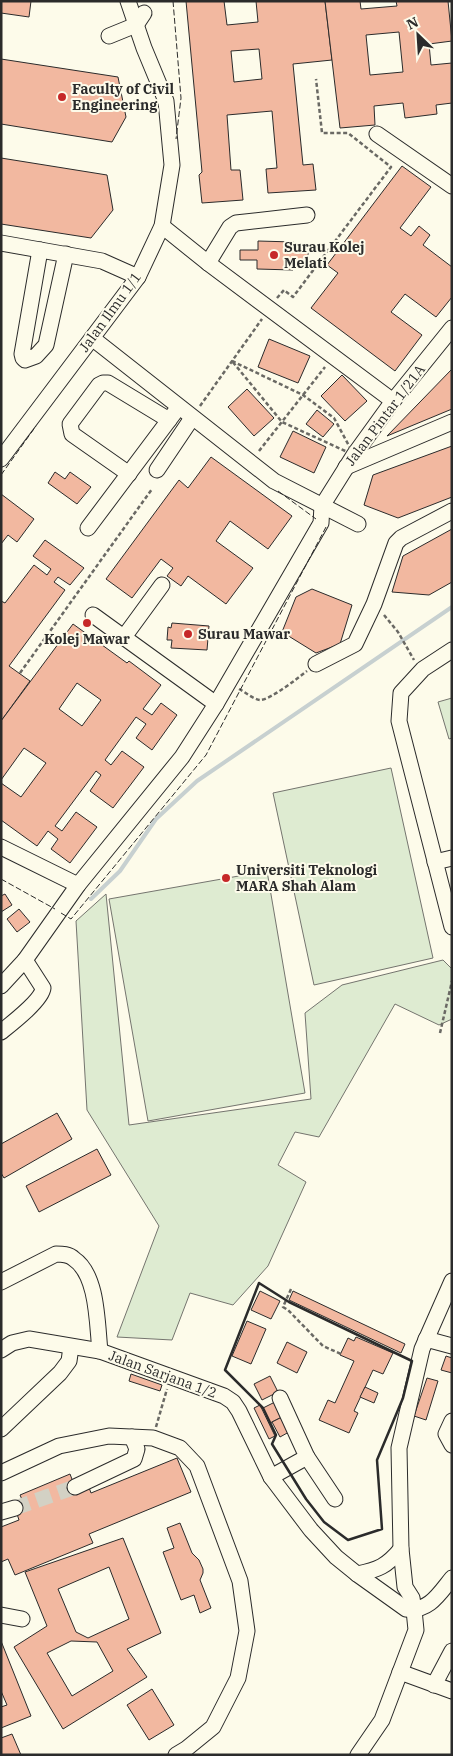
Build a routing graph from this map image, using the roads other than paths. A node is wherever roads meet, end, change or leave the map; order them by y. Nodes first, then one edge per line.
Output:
1 (128, 1) edge
2 (140, 19) junction
3 (109, 36) dead end
4 (377, 134) dead end
5 (452, 186) edge
6 (307, 215) dead end
7 (162, 226) junction
8 (1, 243) edge
9 (40, 250) junction
10 (66, 254) junction
11 (208, 263) junction
12 (138, 277) junction
13 (451, 329) edge
14 (92, 338) junction
15 (393, 401) junction
16 (179, 407) junction
17 (192, 418) junction
18 (169, 420) junction
19 (452, 422) edge
20 (1, 460) edge
21 (350, 461) junction
22 (157, 470) dead end
23 (129, 474) junction
24 (322, 506) junction
25 (452, 512) edge
26 (358, 524) dead end
27 (88, 528) dead end
28 (162, 585) dead end
29 (93, 615) dead end
30 (124, 637) junction
31 (452, 650) edge
32 (316, 664) road end
33 (216, 704) junction
34 (1, 847) edge
35 (452, 858) edge
36 (435, 862) junction
37 (78, 884) junction
38 (452, 927) edge
39 (25, 960) junction
40 (1, 986) edge
41 (1, 1032) edge
42 (452, 1281) edge
43 (1, 1282) edge
44 (426, 1339) junction
45 (452, 1346) edge
46 (71, 1347) junction
47 (1, 1350) edge
48 (100, 1351) junction
49 (280, 1398) dead end
50 (452, 1421) edge
51 (1, 1428) edge
52 (132, 1437) junction
53 (452, 1445) edge
54 (307, 1457) junction
55 (1, 1474) edge
56 (271, 1477) junction
57 (75, 1487) tunnel mouth
58 (335, 1499) dead end
59 (400, 1549) junction
60 (357, 1574) junction
61 (452, 1578) edge
62 (414, 1610) junction
63 (1, 1615) edge
64 (22, 1619) dead end
65 (452, 1651) edge
66 (400, 1672) junction
67 (434, 1685) junction
68 (452, 1691) edge
69 (176, 1755) edge
70 (358, 1755) edge

1 - 2 street, Jalan Ilmu 1/1
2 - 3 street
2 - 7 street, Jalan Ilmu 1/1
4 - 5 street
6 - 11 street
7 - 11 street
7 - 12 street, Jalan Ilmu 1/1
8 - 9 street
9 - 10 street
9 - 10 street
10 - 12 street
11 - 15 street
12 - 14 street, Jalan Ilmu 1/1
13 - 15 street, Jalan Pintar 1/21A
14 - 16 street
14 - 20 street, Jalan Ilmu 1/1
15 - 21 street, Jalan Pintar 1/21A
16 - 17 street
16 - 18 street
17 - 22 street
17 - 24 street
18 - 23 street
18 - 23 street
19 - 21 street
21 - 24 street, Jalan Pintar 1/21A
23 - 27 street
24 - 26 street
24 - 33 street, Jalan Pintar 1/21A
25 - 32 street
28 - 30 street
29 - 30 street
30 - 33 street
31 - 36 street
33 - 37 street, Jalan Pintar 1/21A
34 - 37 street
35 - 36 street
36 - 38 street
37 - 39 street, Jalan Pintar 1/21A
39 - 40 street, Jalan Pintar 1/21A
39 - 41 street
42 - 44 street
43 - 48 street
44 - 45 street
44 - 59 street
46 - 47 street, Jalan Sarjana 1/2
46 - 48 street, Jalan Sarjana 1/2
46 - 51 street
48 - 56 street, Jalan Sarjana 1/2
49 - 54 street
50 - 53 street
52 - 55 street
52 - 57 street
52 - 69 street
54 - 56 street
54 - 58 street
56 - 60 street, Jalan Sarjana 1/2
59 - 60 street
59 - 62 street
60 - 62 street, Jalan Sarjana 1/2
61 - 62 street
62 - 66 street
63 - 64 street
65 - 67 street
66 - 67 street
66 - 70 street
67 - 68 street

